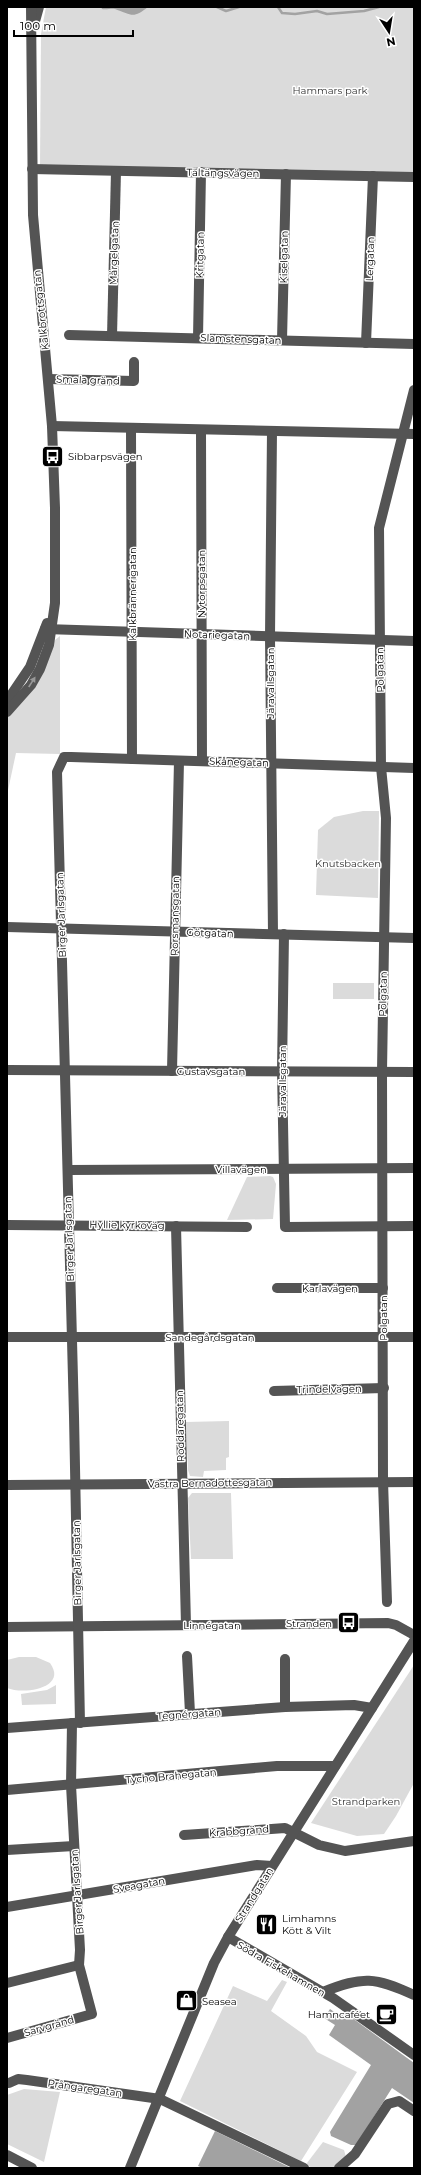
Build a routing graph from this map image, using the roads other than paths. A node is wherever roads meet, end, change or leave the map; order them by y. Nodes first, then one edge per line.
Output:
1 (31, 7) edge
2 (39, 7) edge
3 (33, 31) junction
4 (32, 168) junction
5 (116, 171) junction
6 (201, 172) junction
7 (286, 174) junction
8 (373, 176) junction
9 (414, 177) edge
10 (68, 336) dead end
11 (112, 336) junction
12 (198, 338) junction
13 (282, 340) junction
14 (366, 342) junction
15 (414, 344) edge
16 (134, 362) dead end
17 (48, 379) junction
18 (414, 390) edge
19 (52, 426) junction
20 (131, 428) junction
21 (202, 430) junction
22 (272, 431) junction
23 (401, 434) junction
24 (414, 434) edge
25 (48, 630) junction
26 (132, 633) junction
27 (200, 635) junction
28 (270, 637) junction
29 (380, 640) junction
30 (414, 641) edge
31 (7, 701) edge
32 (7, 712) edge
33 (64, 757) joint
34 (132, 759) junction
35 (178, 761) junction
36 (202, 761) junction
37 (271, 764) junction
38 (381, 767) junction
39 (414, 768) edge
40 (7, 927) edge
41 (62, 929) junction
42 (175, 932) junction
43 (272, 934) junction
44 (284, 934) junction
45 (385, 937) junction
46 (414, 938) edge
47 (7, 1070) edge
48 (65, 1070) junction
49 (172, 1071) junction
50 (282, 1071) junction
51 (382, 1072) junction
52 (414, 1072) edge
53 (383, 1168) junction
54 (414, 1168) edge
55 (283, 1169) junction
56 (68, 1170) junction
57 (68, 1224) junction
58 (7, 1225) edge
59 (383, 1225) junction
60 (176, 1226) junction
61 (414, 1226) edge
62 (247, 1227) dead end
63 (277, 1288) dead end
64 (383, 1288) junction
65 (72, 1336) junction
66 (383, 1336) junction
67 (7, 1337) edge
68 (178, 1337) junction
69 (414, 1337) edge
70 (384, 1388) junction
71 (274, 1391) dead end
72 (383, 1481) junction
73 (414, 1482) edge
74 (182, 1483) junction
75 (75, 1484) junction
76 (7, 1485) edge
77 (387, 1602) dead end
78 (186, 1625) junction
79 (78, 1626) junction
80 (7, 1627) edge
81 (414, 1635) edge
82 (414, 1640) edge
83 (187, 1656) dead end
84 (285, 1659) dead end
85 (285, 1707) junction
86 (372, 1708) junction
87 (190, 1714) junction
88 (76, 1723) junction
89 (7, 1728) edge
90 (335, 1766) junction
91 (71, 1785) junction
92 (7, 1790) edge
93 (294, 1832) junction
94 (184, 1836) dead end
95 (414, 1841) edge
96 (74, 1846) junction
97 (7, 1850) edge
98 (272, 1866) junction
99 (78, 1896) junction
100 (7, 1907) edge
101 (228, 1937) junction
102 (79, 1965) junction
103 (7, 1983) edge
104 (323, 1992) junction
105 (414, 1995) edge
106 (92, 2014) joint
107 (7, 2038) edge
108 (414, 2054) edge
109 (9, 2083) dead end
110 (160, 2099) junction
111 (414, 2111) edge
112 (7, 2155) edge
113 (32, 2168) edge
114 (130, 2168) edge
115 (304, 2168) edge
116 (339, 2168) edge

1 - 3 street, Kalkbrottsgatan
2 - 3 street, Kalkbrottsgatan
3 - 4 street, Kalkbrottsgatan
4 - 5 street, Tältängsvägen
4 - 17 street, Kalkbrottsgatan
5 - 6 street, Tältängsvägen
5 - 11 street, Märgelgatan
6 - 7 street, Tältängsvägen
6 - 12 street, Kritgatan
7 - 8 street, Tältängsvägen
7 - 13 street, Kiselgatan
8 - 9 street, Tältängsvägen
8 - 14 street, Lergatan
10 - 11 street, Slamstensgatan
11 - 12 street, Slamstensgatan
12 - 13 street, Slamstensgatan
13 - 14 street, Slamstensgatan
14 - 15 street, Slamstensgatan
16 - 17 street, Smala gränd
17 - 19 street, Kalkbrottsgatan
18 - 23 street, Polgatan
19 - 20 street
19 - 25 street, Kalkbrottsgatan
20 - 21 street
20 - 26 street, Kalkbrännerigatan
21 - 22 street
21 - 27 street, Nytorpsgatan
22 - 23 street
22 - 28 street, Järavallsgatan
23 - 24 street
23 - 29 street, Polgatan
25 - 26 street, Notariegatan
25 - 31 street, Kalkbrottsgatan
32 -> 25 street, Kalkbrottsgatan
26 - 27 street, Notariegatan
26 - 34 street, Kalkbrännerigatan
27 - 28 street, Notariegatan
27 - 36 street, Nytorpsgatan
28 - 29 street, Notariegatan
28 - 37 street, Järavallsgatan
29 - 30 street, Notariegatan
29 - 38 street, Polgatan
33 - 34 street, Skånegatan
33 - 41 street, Birger Jarlsgatan
34 - 35 street, Skånegatan
35 - 36 street, Skånegatan
35 - 42 street, Rorsmansgatan
36 - 37 street, Skånegatan
37 - 38 street, Skånegatan
37 - 43 street, Järavallsgatan
38 - 39 street, Skånegatan
38 - 45 street, Polgatan
40 - 41 street, Götgatan
41 - 42 street, Götgatan
41 - 48 street, Birger Jarlsgatan
42 - 43 street, Götgatan
42 - 49 street, Rorsmansgatan
43 - 44 street, Götgatan
44 - 45 street, Götgatan
44 - 50 street, Järavallsgatan
45 - 46 street, Götgatan
45 - 51 street, Polgatan
47 - 48 street, Gustavsgatan
48 - 49 street, Gustavsgatan
48 - 56 street, Birger Jarlsgatan
49 - 50 street, Gustavsgatan
50 - 51 street, Gustavsgatan
50 - 55 street, Järavallsgatan
51 - 52 street, Gustavsgatan
51 - 53 street, Polgatan
53 - 54 street, Villavägen
53 - 55 street, Villavägen
53 - 59 street, Polgatan
55 - 56 street, Villavägen
55 - 59 street, Järavallsgatan
56 - 57 street, Birger Jarlsgatan
57 - 58 street, Hyllie kyrkoväg
57 - 60 street, Hyllie kyrkoväg
57 - 65 street, Birger Jarlsgatan
59 - 61 street
59 - 64 street, Polgatan
60 - 62 street, Hyllie kyrkoväg
60 - 68 street, Roddaregatan
63 - 64 street, Karlavägen
64 - 66 street, Polgatan
65 - 67 street, Sandegårdsgatan
65 - 68 street, Sandegårdsgatan
65 - 75 street, Birger Jarlsgatan
66 - 68 street, Sandegårdsgatan
66 - 69 street, Sandegårdsgatan
66 - 70 street, Polgatan
68 - 74 street, Roddaregatan
70 - 71 street, Trindelvägen
70 - 72 street, Polgatan
72 - 73 street, Västra Bernadottesgatan
72 - 74 street, Västra Bernadottesgatan
72 - 77 street, Polgatan
74 - 75 street, Västra Bernadottesgatan
74 - 78 street, Roddaregatan
75 - 76 street, Västra Bernadottesgatan
75 - 79 street, Birger Jarlsgatan
78 - 79 street, Linnégatan
78 - 81 street, Linnégatan
79 - 80 street, Linnégatan
79 - 88 street, Birger Jarlsgatan
82 - 86 street, Strandgatan
83 - 87 street
84 - 85 street
85 - 86 street, Tegnérgatan
85 - 87 street, Tegnérgatan
86 - 90 street, Strandgatan
87 - 88 street, Tegnérgatan
88 - 89 street, Tegnérgatan
88 - 91 street, Birger Jarlsgatan
90 - 91 street, Tycho Brahegatan
90 - 93 street, Strandgatan
91 - 92 street, Tycho Brahegatan
91 - 96 street, Birger Jarlsgatan
93 - 94 street, Krabbgränd
93 - 95 street, Krabbgränd
93 - 98 street, Strandgatan
96 - 97 street
96 - 99 street, Birger Jarlsgatan
98 - 99 street, Sveagatan
98 - 101 street, Strandgatan
99 - 100 street, Sveagatan
99 - 102 street, Birger Jarlsgatan
101 - 104 street, Södra Fiskehamnen
101 - 110 street, Strandgatan
102 - 103 street
102 - 106 street, Birger Jarlsgatan
104 - 105 street
104 - 108 street, Södra Fiskehamnen
106 - 107 street, Sarvgränd
109 - 110 street, Prångaregatan
110 - 114 street, Strandgatan
110 - 115 street
111 - 116 street
112 - 113 street

